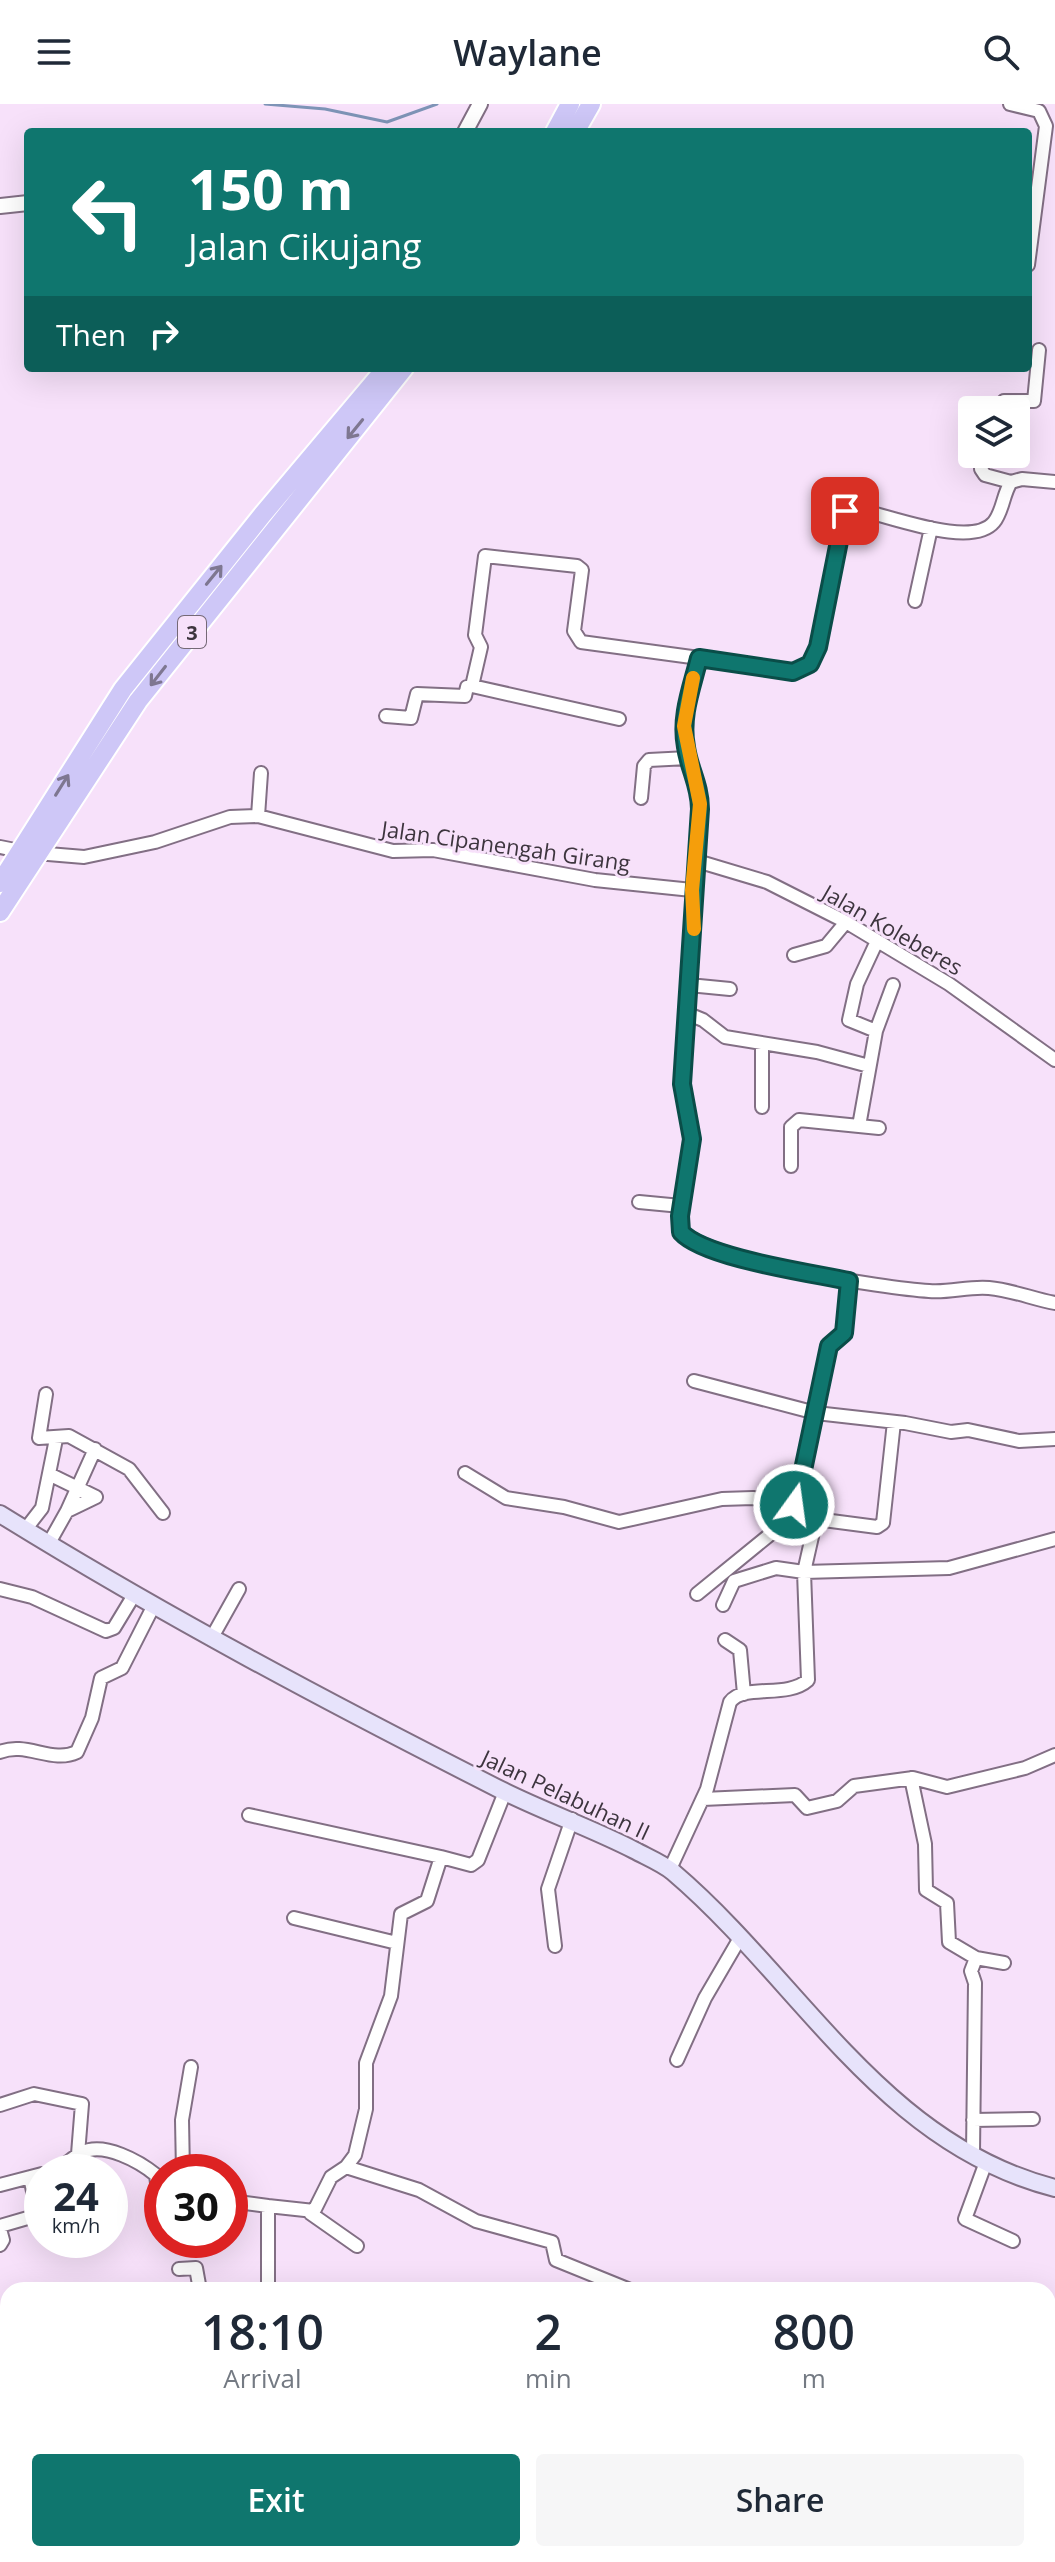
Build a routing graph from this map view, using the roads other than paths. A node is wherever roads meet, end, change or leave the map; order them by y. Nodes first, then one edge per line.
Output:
1 (480, 104) edge
2 (570, 104) edge
3 (591, 104) edge
4 (1010, 104) edge
5 (467, 128) edge
6 (557, 128) edge
7 (577, 128) edge
8 (24, 203) edge
9 (0, 206) edge
10 (1032, 234) edge
11 (1039, 350) dead end
12 (383, 372) edge
13 (401, 372) edge
14 (1030, 401) edge
15 (981, 468) edge
16 (1011, 482) junction
17 (1055, 482) edge
18 (931, 528) junction
19 (915, 601) dead end
20 (699, 658) junction
21 (472, 686) junction
22 (386, 716) dead end
23 (619, 719) dead end
24 (688, 758) junction
25 (261, 773) dead end
26 (641, 798) dead end
27 (258, 816) junction
28 (0, 847) edge
29 (28, 852) junction
30 (697, 861) junction
31 (0, 883) edge
32 (692, 890) junction
33 (0, 912) edge
34 (846, 922) junction
35 (877, 941) junction
36 (794, 955) dead end
37 (689, 985) junction
38 (893, 985) dead end
39 (730, 989) dead end
40 (686, 1013) junction
41 (876, 1031) junction
42 (762, 1043) junction
43 (1055, 1060) edge
44 (869, 1066) junction
45 (762, 1107) dead end
46 (859, 1126) junction
47 (879, 1128) dead end
48 (791, 1166) dead end
49 (639, 1202) dead end
50 (681, 1206) junction
51 (849, 1281) junction
52 (1055, 1303) edge
53 (694, 1381) dead end
54 (46, 1394) dead end
55 (816, 1413) junction
56 (894, 1422) junction
57 (56, 1439) junction
58 (1055, 1439) edge
59 (95, 1449) junction
60 (465, 1473) dead end
61 (51, 1475) junction
62 (77, 1488) junction
63 (67, 1511) junction
64 (809, 1512) junction
65 (163, 1513) dead end
66 (0, 1514) edge
67 (25, 1530) junction
68 (1055, 1539) edge
69 (49, 1543) junction
70 (804, 1572) junction
71 (0, 1589) edge
72 (239, 1589) dead end
73 (697, 1594) dead end
74 (134, 1595) junction
75 (723, 1605) dead end
76 (153, 1607) junction
77 (211, 1639) junction
78 (725, 1640) dead end
79 (744, 1694) junction
80 (0, 1752) edge
81 (1055, 1755) edge
82 (911, 1778) junction
83 (505, 1792) junction
84 (703, 1799) junction
85 (249, 1815) dead end
86 (572, 1819) junction
87 (441, 1857) junction
88 (670, 1869) junction
89 (294, 1918) dead end
90 (740, 1938) junction
91 (397, 1943) junction
92 (555, 1946) dead end
93 (976, 1958) junction
94 (1004, 1963) dead end
95 (677, 2060) dead end
96 (191, 2067) dead end
97 (0, 2105) edge
98 (1033, 2119) dead end
99 (973, 2120) junction
100 (78, 2154) joint
101 (113, 2154) edge
102 (183, 2154) edge
103 (980, 2157) junction
104 (346, 2167) junction
105 (24, 2179) edge
106 (0, 2185) edge
107 (1055, 2188) edge
108 (248, 2203) edge
109 (268, 2206) junction
110 (310, 2213) junction
111 (24, 2220) edge
112 (0, 2228) edge
113 (1013, 2241) dead end
114 (0, 2245) edge
115 (357, 2246) dead end
116 (179, 2269) dead end
117 (199, 2282) edge
118 (268, 2282) edge
119 (610, 2282) edge

1 - 5 street
2 - 6 main road
3 - 7 main road
4 - 10 street
8 - 9 street
11 - 14 street
29 -> 12 main road, 3
13 -> 29 main road, 3
15 - 16 street
16 - 17 street
16 - 18 street
18 - 19 street
18 - 20 street
20 - 21 street
20 - 24 street
21 - 22 street
21 - 23 street
24 - 26 street
24 - 30 street
25 - 27 street
27 - 29 street, Jalan Cipanengah Girang
27 - 32 street, Jalan Cipanengah Girang
28 - 29 street, Jalan Cipanengah Girang
29 - 31 main road, 3
29 - 33 main road, 3
30 - 32 street
30 - 34 street, Jalan Koleberes
32 - 37 street
34 - 35 street, Jalan Koleberes
34 - 36 street
35 - 41 street
35 - 43 street, Jalan Koleberes
37 - 39 street
37 - 40 street
38 - 41 street
40 - 42 street
40 - 50 street
41 - 44 street
42 - 44 street
42 - 45 street
44 - 46 street
46 - 47 street
46 - 48 street
49 - 50 street
50 - 51 street
51 - 52 street
51 - 55 street
53 - 55 street
54 - 57 street
55 - 56 street
55 - 64 street
56 - 58 street
56 - 64 street
57 - 59 street
57 - 61 street
59 - 62 street
59 - 65 street
60 - 64 street
61 - 62 street
61 - 67 street
62 - 63 street
62 - 63 street
63 - 69 street
64 - 70 street
64 - 73 street
66 - 67 main road, Jalan Pelabuhan II
67 - 69 main road, Jalan Pelabuhan II
68 - 70 street
69 - 74 main road, Jalan Pelabuhan II
70 - 75 street
70 - 79 street
71 - 74 street
72 - 77 street
74 - 76 main road, Jalan Pelabuhan II
76 - 77 main road, Jalan Pelabuhan II
76 - 80 street
77 - 83 main road, Jalan Pelabuhan II
78 - 79 street
79 - 84 street
81 - 82 street
82 - 84 street
82 - 93 street
83 - 86 main road, Jalan Pelabuhan II
83 - 87 street
84 - 88 street
85 - 87 street
86 - 88 main road, Jalan Pelabuhan II
86 - 92 street
87 - 91 street
88 - 90 main road, Jalan Pelabuhan II
89 - 91 street
90 - 95 street
90 - 103 main road, Jalan Pelabuhan II
91 - 104 street
93 - 94 street
93 - 99 street
96 - 102 street
97 - 100 street
98 - 99 street
99 - 103 street
100 - 101 street
103 - 107 main road, Jalan Pelabuhan II
103 - 113 street
104 - 110 street
104 - 119 street
105 - 106 street
108 - 109 street
109 - 110 street
109 - 118 street
110 - 115 street
111 - 112 street
112 - 114 street
116 - 117 street

